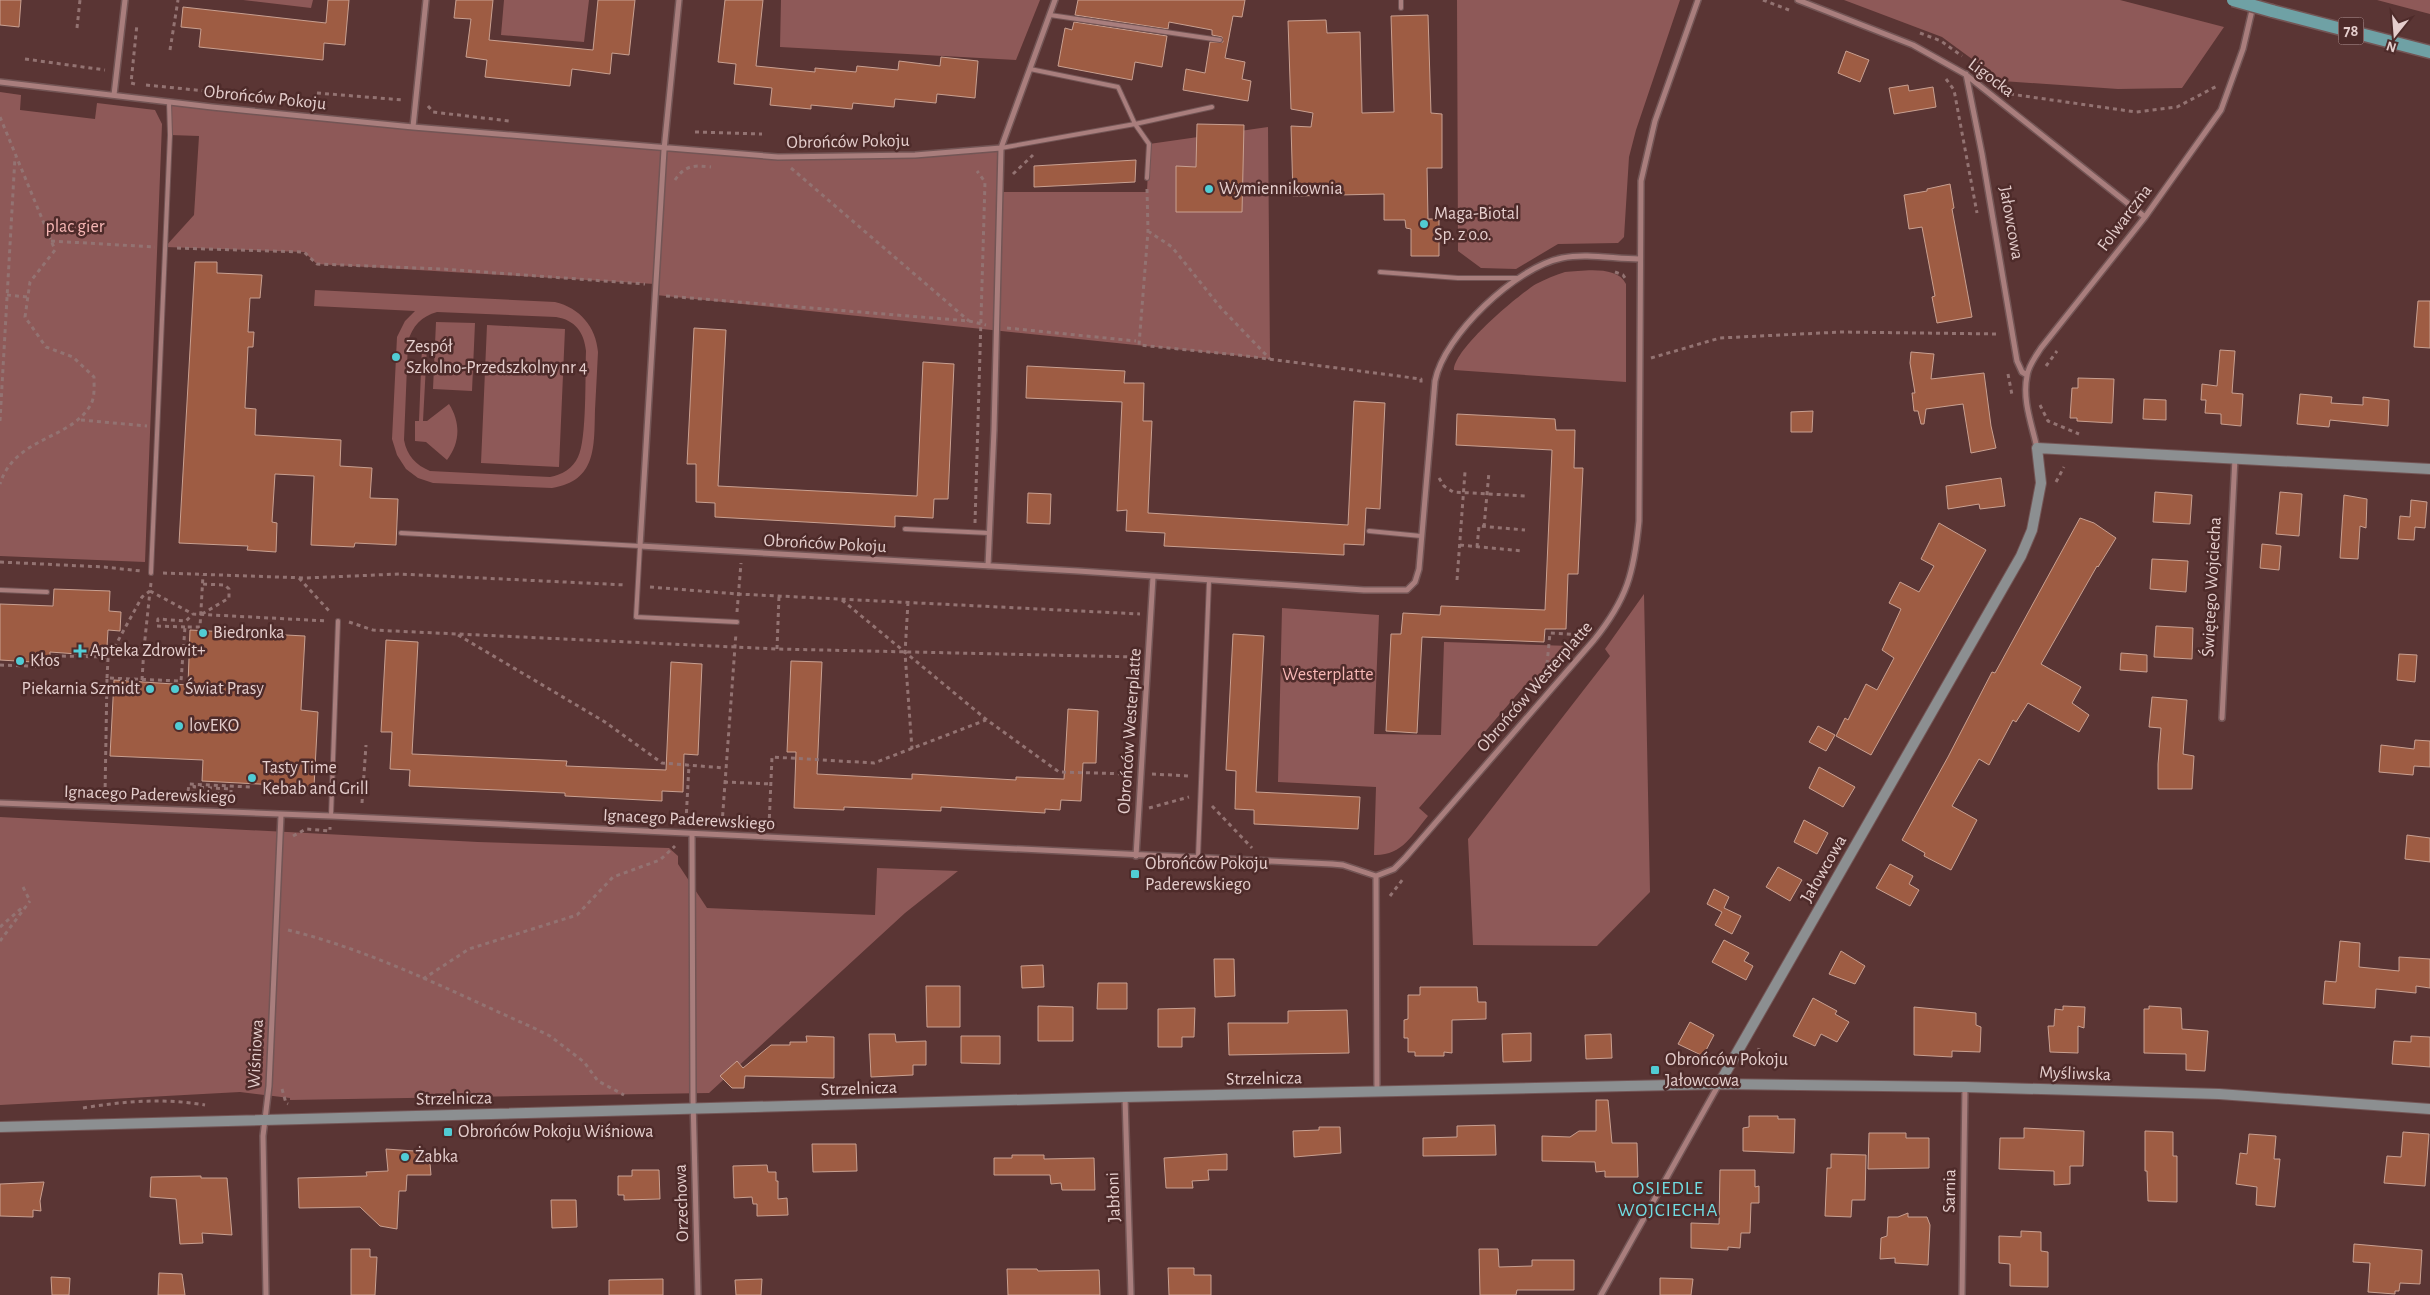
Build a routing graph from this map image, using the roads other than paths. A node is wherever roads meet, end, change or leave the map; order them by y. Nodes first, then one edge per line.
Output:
1 (125, 0) edge
2 (426, 0) edge
3 (679, 0) edge
4 (1055, 0) edge
5 (1401, 0) edge
6 (1698, 0) edge
7 (1798, 0) edge
8 (2232, 0) edge
9 (2254, 0) edge
10 (1401, 8) dead end
11 (1050, 16) junction
12 (1220, 40) dead end
13 (2430, 52) edge
14 (1030, 69) junction
15 (1966, 74) junction
16 (0, 82) edge
17 (114, 96) junction
18 (169, 102) junction
19 (1212, 107) dead end
20 (1135, 124) junction
21 (413, 128) junction
22 (1001, 148) junction
23 (664, 150) junction
24 (1147, 178) road end
25 (2145, 217) junction
26 (1639, 259) junction
27 (1380, 272) dead end
28 (1518, 278) junction
29 (2027, 375) junction
30 (2037, 448) junction
31 (2235, 458) junction
32 (2430, 469) edge
33 (905, 529) dead end
34 (1369, 531) dead end
35 (401, 533) dead end
36 (989, 533) junction
37 (1421, 536) junction
38 (640, 546) junction
39 (988, 566) junction
40 (151, 573) road end
41 (1153, 577) junction
42 (1209, 581) junction
43 (0, 590) edge
44 (47, 592) dead end
45 (338, 621) road end
46 (736, 622) road end
47 (2222, 718) dead end
48 (0, 803) edge
49 (281, 814) junction
50 (330, 816) junction
51 (692, 834) junction
52 (1136, 856) junction
53 (1198, 858) junction
54 (1376, 876) junction
55 (1719, 1084) junction
56 (1966, 1087) junction
57 (1377, 1093) junction
58 (1125, 1097) junction
59 (2430, 1109) edge
60 (693, 1110) junction
61 (265, 1120) junction
62 (0, 1127) edge
63 (266, 1295) edge
64 (698, 1295) edge
65 (1131, 1295) edge
66 (1601, 1295) edge
67 (1962, 1295) edge

1 - 17 street
2 - 21 street
3 - 23 street
4 - 11 street
5 - 10 lane
6 - 26 street, Obrońców Westerplatte
7 - 15 street, Ligocka
8 - 13 main road, 78, bridge
9 - 25 street, Folwarczna
11 - 12 lane
11 - 14 street
14 - 20 lane
14 - 22 street
15 - 25 street, Ligocka
15 - 29 street, Jałowcowa
16 - 17 street, Obrońców Pokoju
17 - 18 street, Obrońców Pokoju
18 - 21 street, Obrońców Pokoju
18 - 40 lane
19 - 20 lane
20 - 22 lane
20 - 24 lane
21 - 23 street, Obrońców Pokoju
22 - 23 street, Obrońców Pokoju
22 - 36 street
23 - 38 street
25 - 29 street, Folwarczna
26 - 28 street
26 - 54 street, Obrońców Westerplatte
27 - 28 lane
28 - 37 street
29 - 30 street, Folwarczna
30 - 31 street
30 - 55 street, Jałowcowa
31 - 32 street
31 - 47 street, Świętego Wojciecha
33 - 36 lane
34 - 37 lane
35 - 38 lane
36 - 39 street
37 - 42 street
38 - 39 street, Obrońców Pokoju
38 - 46 lane
39 - 41 street
41 - 42 street
41 - 52 street, Obrońców Westerplatte
42 - 53 lane
43 - 44 lane
45 - 50 lane
48 - 49 street, Ignacego Paderewskiego
49 - 50 street, Ignacego Paderewskiego
49 - 61 street, Wiśniowa
50 - 51 street, Ignacego Paderewskiego
51 - 52 street, Ignacego Paderewskiego
51 - 60 street, Orzechowa
52 - 53 street, Ignacego Paderewskiego
53 - 54 street, Ignacego Paderewskiego
54 - 57 street
55 - 56 street, Myśliwska
55 - 57 street, Strzelnicza
55 - 66 street, Jałowcowa
56 - 59 street, Myśliwska
56 - 67 street, Sarnia
57 - 58 street, Strzelnicza
58 - 60 street, Strzelnicza
58 - 65 street, Jabłoni
60 - 61 street, Strzelnicza
60 - 64 street, Orzechowa
61 - 62 street, Strzelnicza
61 - 63 street, Wiśniowa

